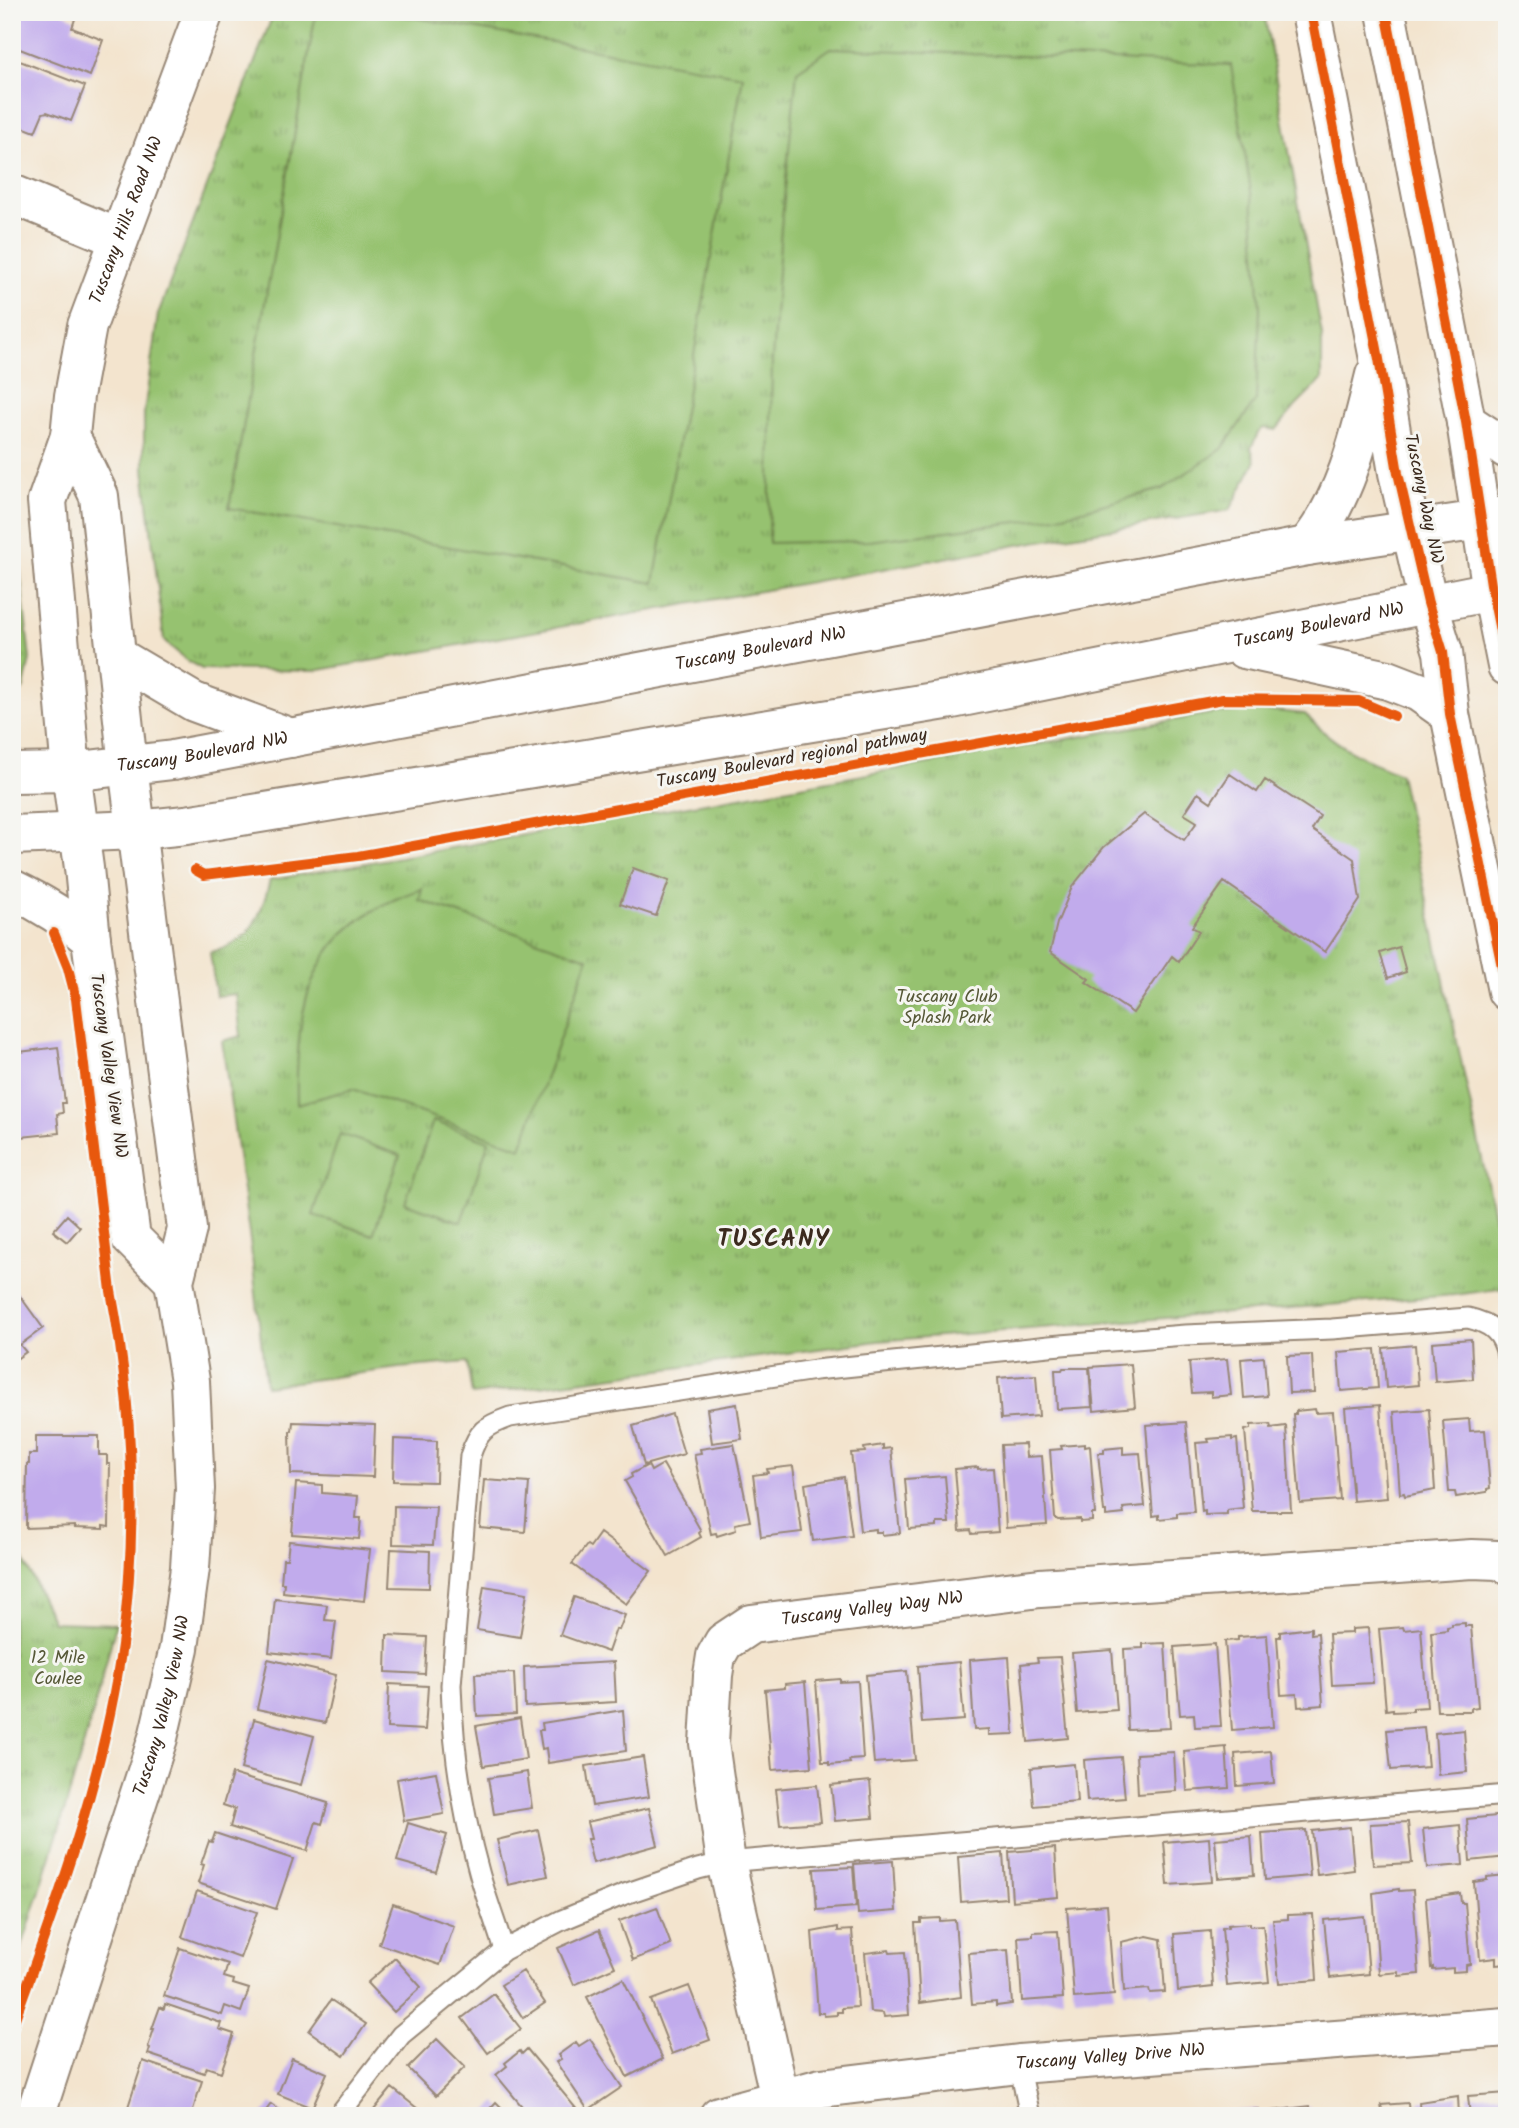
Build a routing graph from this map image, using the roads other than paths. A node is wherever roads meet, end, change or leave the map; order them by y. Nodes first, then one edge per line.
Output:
1 (204, 12) edge
2 (1311, 12) edge
3 (1386, 12) edge
4 (12, 194) edge
5 (118, 238) junction
6 (1379, 359) junction
7 (1466, 422) junction
8 (70, 436) junction
9 (1507, 449) edge
10 (1494, 518) edge
11 (1412, 531) junction
12 (1307, 546) junction
13 (1499, 590) edge
14 (1428, 603) junction
15 (1221, 645) junction
16 (116, 656) junction
17 (1507, 666) edge
18 (1450, 714) junction
19 (293, 738) junction
20 (128, 766) junction
21 (71, 772) junction
22 (12, 773) edge
23 (137, 830) junction
24 (79, 833) junction
25 (12, 835) edge
26 (12, 889) edge
27 (90, 939) junction
28 (1507, 991) edge
29 (174, 1281) junction
30 (1507, 1356) edge
31 (1507, 1564) edge
32 (1507, 1795) edge
33 (726, 1862) junction
34 (504, 1950) junction
35 (1507, 2027) edge
36 (1019, 2064) junction
37 (782, 2107) edge
38 (35, 2116) edge
39 (338, 2116) edge
40 (719, 2116) edge
41 (1030, 2116) edge

1 - 5 street, Tuscany Hills Road NW
2 - 6 street, Tuscany Way NW
3 - 7 street
4 - 5 street
5 - 8 street, Tuscany Hills Road NW
6 - 11 street, Tuscany Way NW
6 - 12 street
7 - 9 street
7 - 10 street
8 - 16 street
8 - 21 street, Tuscany Hills Road NW
10 - 11 street, Tuscany Boulevard NW
10 - 13 street
11 - 12 street, Tuscany Boulevard NW
11 - 14 street, Tuscany Way NW
12 - 19 street, Tuscany Boulevard NW
13 - 14 street, Tuscany Boulevard NW
13 - 17 street
14 - 15 street, Tuscany Boulevard NW
14 - 18 street, Tuscany Way NW
15 - 18 street
15 - 23 street, Tuscany Boulevard NW
16 - 19 street
16 - 20 street
18 - 28 street, Tuscany Way NW
19 - 20 street, Tuscany Boulevard NW
20 - 21 street, Tuscany Boulevard NW
20 - 23 street
21 - 22 street, Tuscany Boulevard NW
21 - 24 street, Tuscany Hills Road NW
23 - 24 street, Tuscany Boulevard NW
23 - 29 street, Tuscany Valley View NW
24 - 25 street, Tuscany Boulevard NW
24 - 27 street, Tuscany Valley View NW
26 - 27 street
27 - 29 street, Tuscany Valley View NW
29 - 38 street, Tuscany Valley View NW
30 - 34 lane
31 - 33 street, Tuscany Valley Way NW
32 - 33 lane
33 - 34 lane
33 - 37 street, Tuscany Valley Way NW
34 - 39 lane
35 - 36 street, Tuscany Valley Drive NW
36 - 37 street, Tuscany Valley Drive NW
36 - 41 lane
37 - 40 street, Tuscany Valley Drive NW

